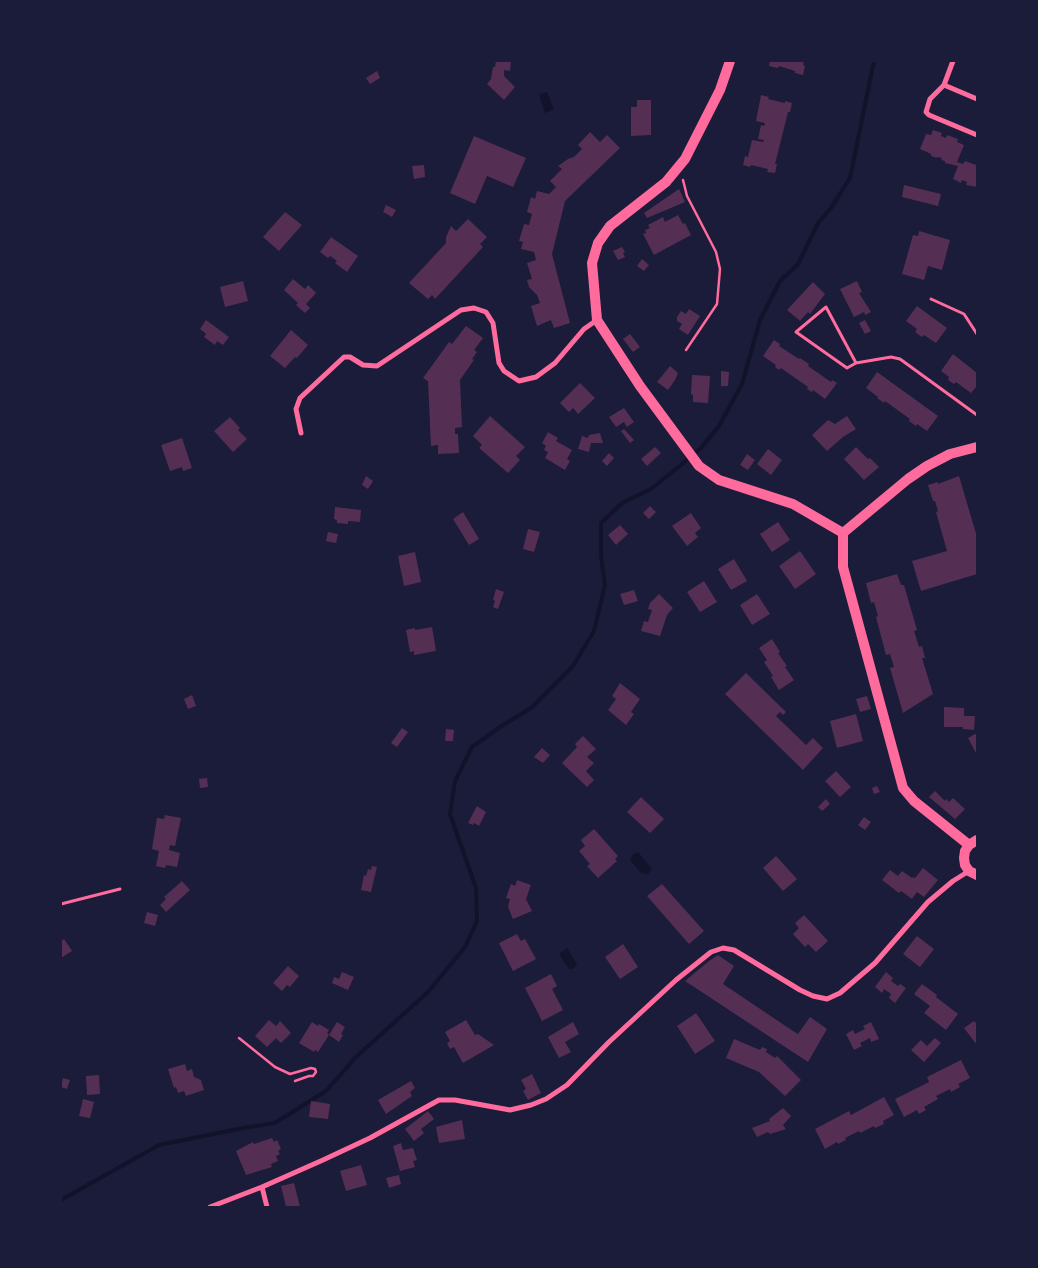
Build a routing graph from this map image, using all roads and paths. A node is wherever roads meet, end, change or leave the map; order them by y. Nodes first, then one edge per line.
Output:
1 (730, 61) edge
2 (953, 61) edge
3 (944, 85) junction
4 (977, 99) edge
5 (977, 136) edge
6 (675, 172) junction
7 (931, 299) dead end
8 (597, 320) junction
9 (977, 334) edge
10 (686, 350) dead end
11 (856, 363) junction
12 (977, 415) edge
13 (301, 433) dead end
14 (977, 447) edge
15 (843, 533) junction
16 (973, 843) edge
17 (973, 873) edge
18 (120, 889) dead end
19 (61, 904) edge
20 (239, 1038) dead end
21 (295, 1081) dead end
22 (262, 1187) junction
23 (210, 1207) edge
24 (267, 1207) edge

1 - 6 main road
2 - 3 street
3 - 4 street
3 - 5 street
6 - 8 main road
6 - 10 path
7 - 9 lane
8 - 13 street
8 - 15 main road
11 - 11 lane
11 - 12 lane
14 - 15 main road
15 - 16 main road
16 - 17 main road
17 - 22 street
18 - 19 lane
20 - 21 path
22 - 23 street
22 - 24 street

